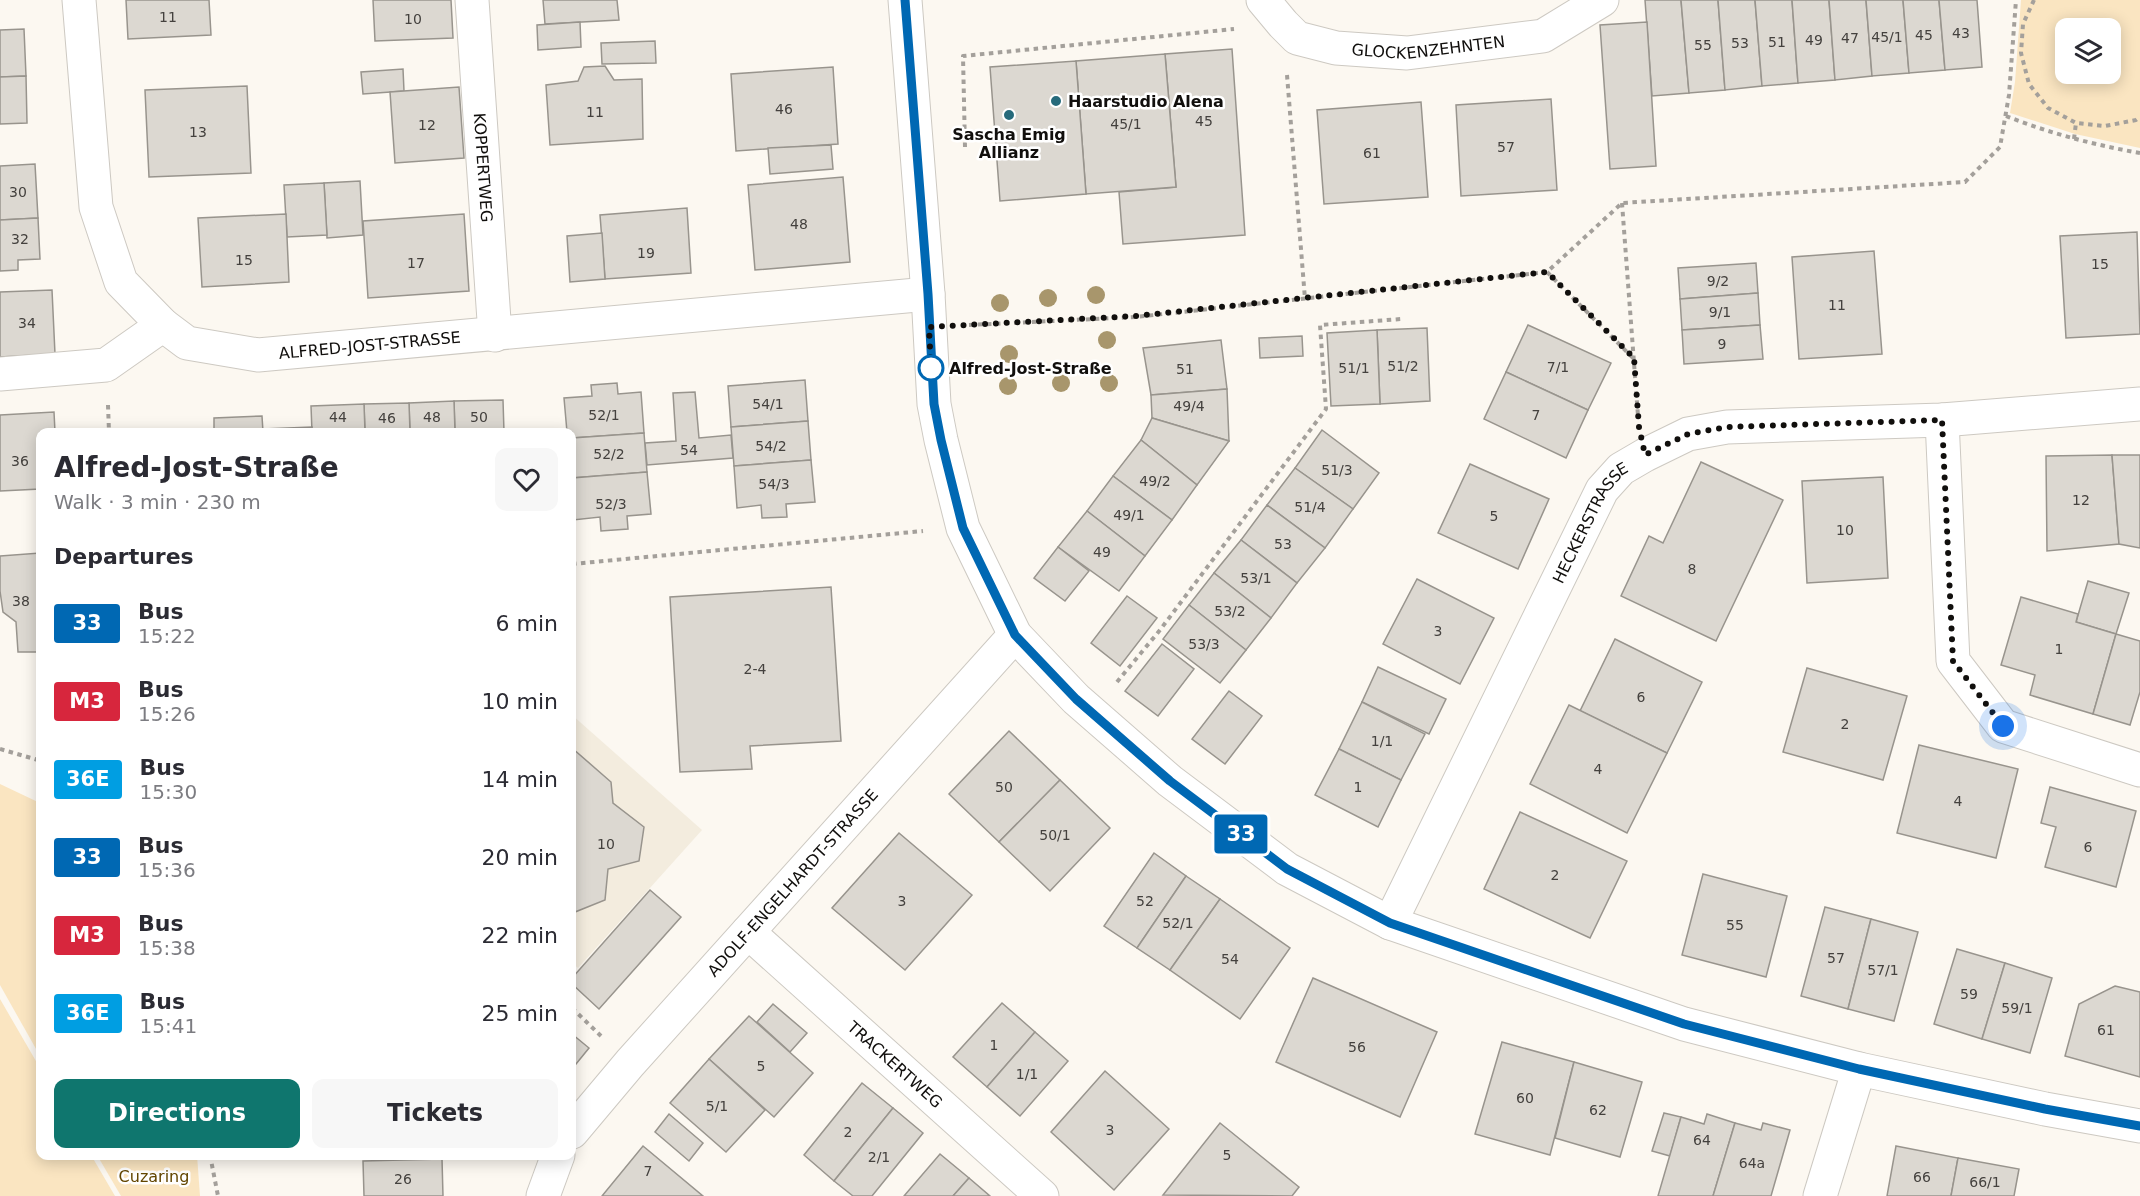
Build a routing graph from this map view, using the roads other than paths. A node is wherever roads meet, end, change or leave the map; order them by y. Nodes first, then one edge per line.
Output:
1 (79, 0) edge
2 (472, 0) edge
3 (905, 0) edge
4 (1602, 0) edge
5 (1273, 12) edge
6 (928, 294) junction
7 (163, 325) junction
8 (495, 335) junction
9 (0, 374) edge
10 (2140, 404) edge
11 (1942, 420) junction
12 (1015, 635) junction
13 (2140, 770) edge
14 (1390, 923) junction
15 (748, 932) junction
16 (1859, 1069) junction
17 (2140, 1126) edge
18 (576, 1127) edge
19 (556, 1160) edge
20 (543, 1196) edge
21 (1042, 1196) edge
22 (1820, 1196) edge

1 - 7 street, ALFRED-JOST-STRASSE
2 - 8 street, KOPPERTWEG
3 - 6 street
4 - 5 street, GLOCKENZEHNTEN
6 - 8 street, ALFRED-JOST-STRASSE
6 - 12 street
7 - 8 street, ALFRED-JOST-STRASSE
7 - 9 street
10 - 11 street, HECKERSTRASSE
11 - 13 street
11 - 14 street, HECKERSTRASSE
12 - 14 street
12 - 15 street, ADOLF-ENGELHARDT-STRASSE
14 - 16 street
15 - 18 street, ADOLF-ENGELHARDT-STRASSE
15 - 21 street, TRACKERTWEG
16 - 17 street
16 - 22 street
19 - 20 street

